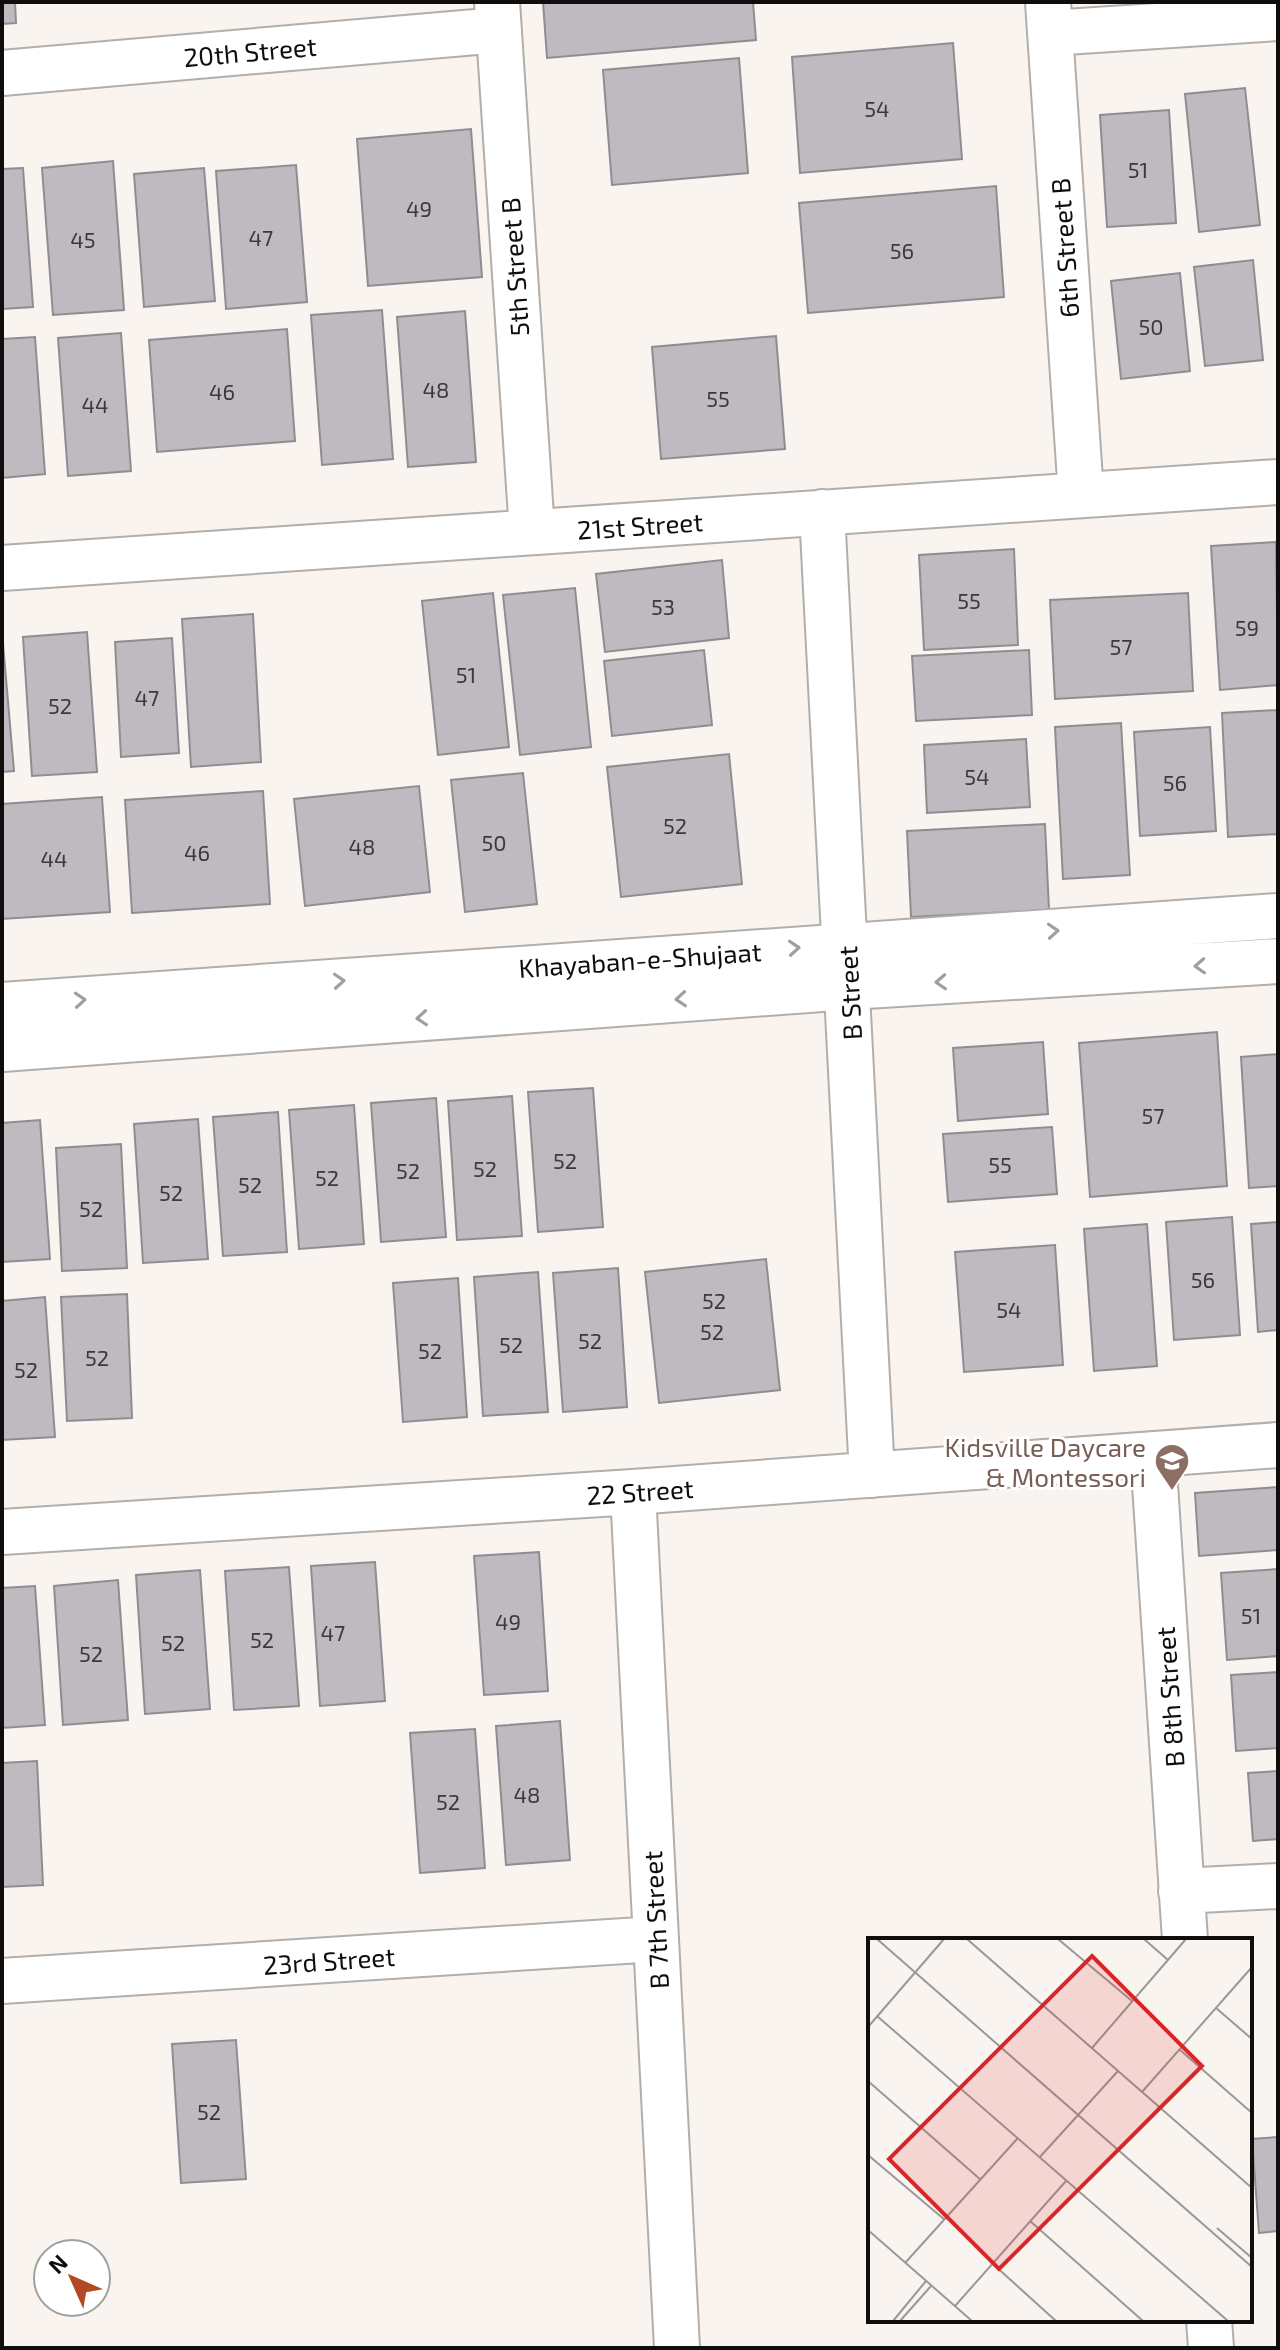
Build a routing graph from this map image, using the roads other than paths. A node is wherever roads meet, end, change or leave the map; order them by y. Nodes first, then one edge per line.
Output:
1 (498, 16) edge
2 (1049, 17) edge
3 (1278, 18) edge
4 (2, 73) edge
5 (1278, 482) edge
6 (1081, 495) junction
7 (822, 512) junction
8 (532, 532) junction
9 (2, 568) edge
10 (1278, 916) edge
11 (847, 944) junction
12 (1278, 961) edge
13 (849, 987) junction
14 (2, 1005) edge
15 (2, 1049) edge
16 (1278, 1445) edge
17 (1153, 1454) junction
18 (872, 1475) junction
19 (633, 1492) junction
20 (2, 1532) edge
21 (1278, 1886) edge
22 (1181, 1891) junction
23 (1185, 1938) edge
24 (656, 1939) junction
25 (2, 1981) edge
26 (1209, 2322) edge
27 (677, 2348) edge
28 (1211, 2348) edge

1 - 4 street, 20th Street
1 - 8 street, 5th Street B
2 - 3 street
2 - 6 street, 6th Street B
5 - 6 street, 21st Street
6 - 7 street, 21st Street
7 - 8 street, 21st Street
7 - 11 street, B Street
8 - 9 street, 21st Street
11 -> 10 street, Khayaban-e-Shujaat
11 - 13 street, B Street
14 -> 11 street, Khayaban-e-Shujaat
12 -> 13 street, Khayaban-e-Shujaat
13 -> 15 street, Khayaban-e-Shujaat
13 - 18 street, B Street
16 - 17 street, 22 Street
17 - 18 street, 22 Street
17 - 22 street, B 8th Street
18 - 19 street, 22 Street
19 - 20 street, 22 Street
19 - 24 street, B 7th Street
21 - 22 street
22 - 23 street, B 8th Street
24 - 25 street, 23rd Street
24 - 27 street, B 7th Street
26 - 28 street

